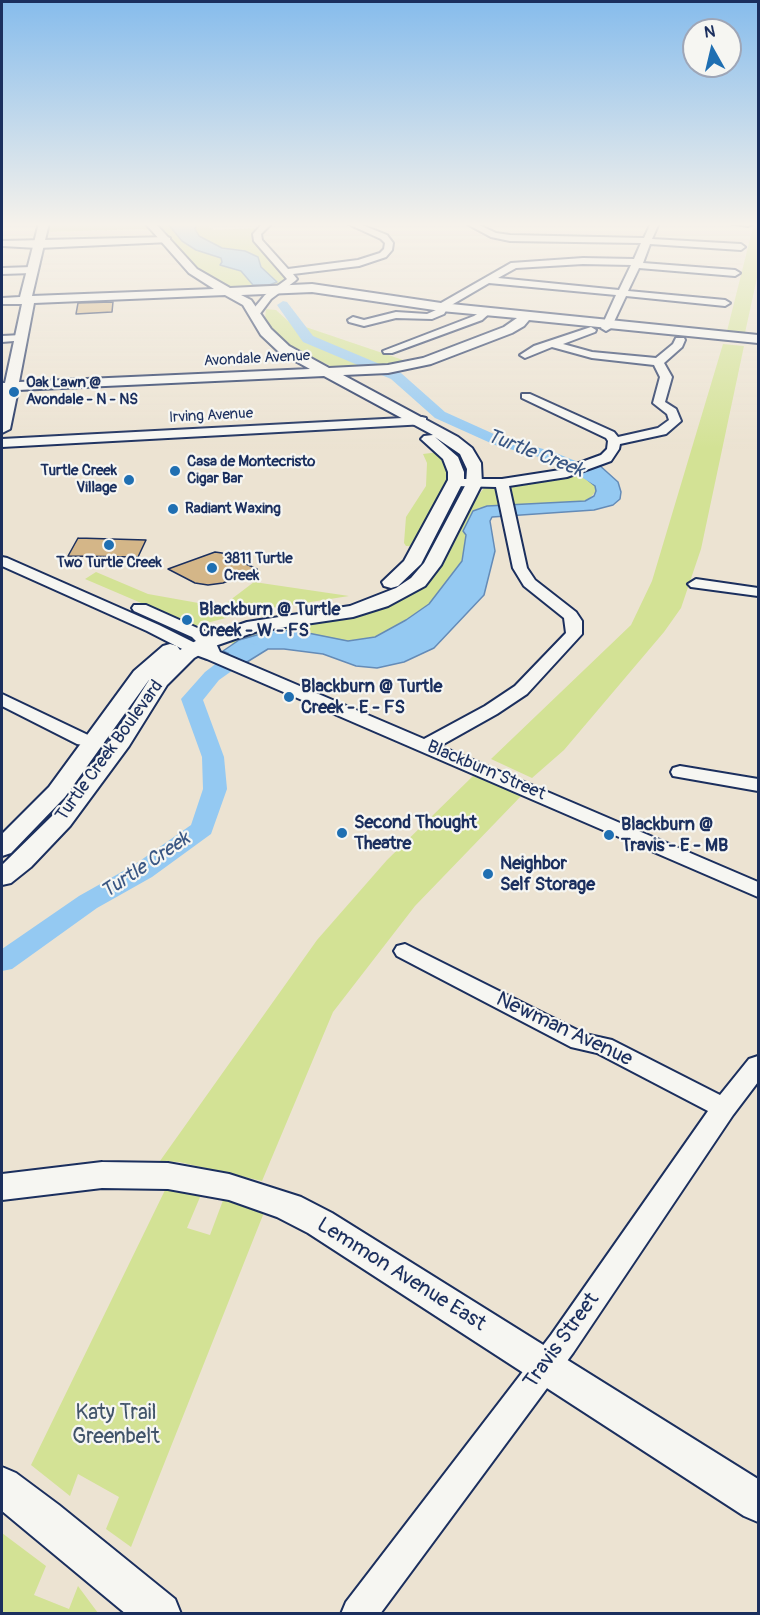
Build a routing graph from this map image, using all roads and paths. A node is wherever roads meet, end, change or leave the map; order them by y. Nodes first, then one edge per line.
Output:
1 (62, 298) edge
2 (238, 298) edge
3 (267, 298) edge
4 (382, 298) edge
5 (456, 298) edge
6 (621, 298) edge
7 (678, 298) edge
8 (25, 300) junction
9 (2, 301) edge
10 (725, 303) dead end
11 (441, 307) junction
12 (253, 311) junction
13 (487, 312) junction
14 (396, 315) dead end
15 (526, 315) junction
16 (607, 326) junction
17 (508, 330) junction
18 (591, 330) dead end
19 (680, 336) junction
20 (759, 339) edge
21 (13, 340) edge
22 (555, 345) junction
23 (759, 345) edge
24 (388, 351) dead end
25 (525, 355) dead end
26 (658, 362) junction
27 (334, 372) junction
28 (5, 383) edge
29 (526, 396) dead end
30 (408, 417) junction
31 (2, 429) edge
32 (612, 438) junction
33 (2, 443) edge
34 (451, 447) junction
35 (455, 482) junction
36 (502, 483) junction
37 (474, 484) junction
38 (2, 550) edge
39 (419, 552) junction
40 (438, 555) junction
41 (2, 561) edge
42 (61, 581) junction
43 (696, 584) dead end
44 (759, 592) edge
45 (199, 644) junction
46 (2, 699) edge
47 (94, 742) junction
48 (118, 746) junction
49 (426, 746) junction
50 (680, 772) dead end
51 (759, 785) edge
52 (2, 848) edge
53 (2, 877) edge
54 (759, 890) edge
55 (405, 951) dead end
56 (759, 1065) edge
57 (716, 1104) junction
58 (2, 1187) edge
59 (545, 1366) junction
60 (2, 1487) edge
61 (759, 1502) edge
62 (160, 1614) edge
63 (358, 1614) edge

1 - 8 main road
2 - 12 main road
3 - 12 main road
4 - 11 main road
5 - 11 street
6 - 16 street
7 - 10 street
8 - 9 main road
8 - 21 main road
11 - 13 main road
11 - 14 street
12 - 27 main road
13 - 15 main road
13 - 24 street
15 - 16 main road
15 - 17 main road, Avondale Avenue
16 - 17 main road, Avondale Avenue
16 - 19 main road
17 - 27 main road, Avondale Avenue
18 - 22 street
19 - 20 main road
19 - 23 main road
19 - 26 street
21 - 28 main road
22 - 25 street
22 - 26 street
26 - 32 street
27 - 28 main road, Avondale Avenue
27 - 30 main road
28 - 31 main road
29 - 32 street
30 - 33 street, Irving Avenue
30 - 34 main road
32 - 36 street
34 - 35 main road
34 - 37 main road
35 - 37 street
35 - 39 main road, Turtle Creek Boulevard
36 - 37 street
36 - 49 street
37 - 40 main road, Turtle Creek Boulevard
38 - 42 street, Blackburn Street
39 - 40 main road
39 - 45 main road, Turtle Creek Boulevard
40 - 45 main road, Turtle Creek Boulevard
41 - 42 street, Blackburn Street
42 - 45 street, Blackburn Street
43 - 44 street
45 - 47 main road, Turtle Creek Boulevard
45 - 48 main road, Turtle Creek Boulevard
45 - 49 street, Blackburn Street
46 - 47 street
47 - 48 main road
47 - 52 main road, Turtle Creek Boulevard
48 - 53 main road, Turtle Creek Boulevard
49 - 54 street, Blackburn Street
50 - 51 street
55 - 57 street, Newman Avenue
56 - 57 street, Travis Street
57 - 59 street, Travis Street
58 - 59 main road, Lemmon Avenue East
59 - 61 main road, Lemmon Avenue East
59 - 63 street, Travis Street
60 - 62 main road

